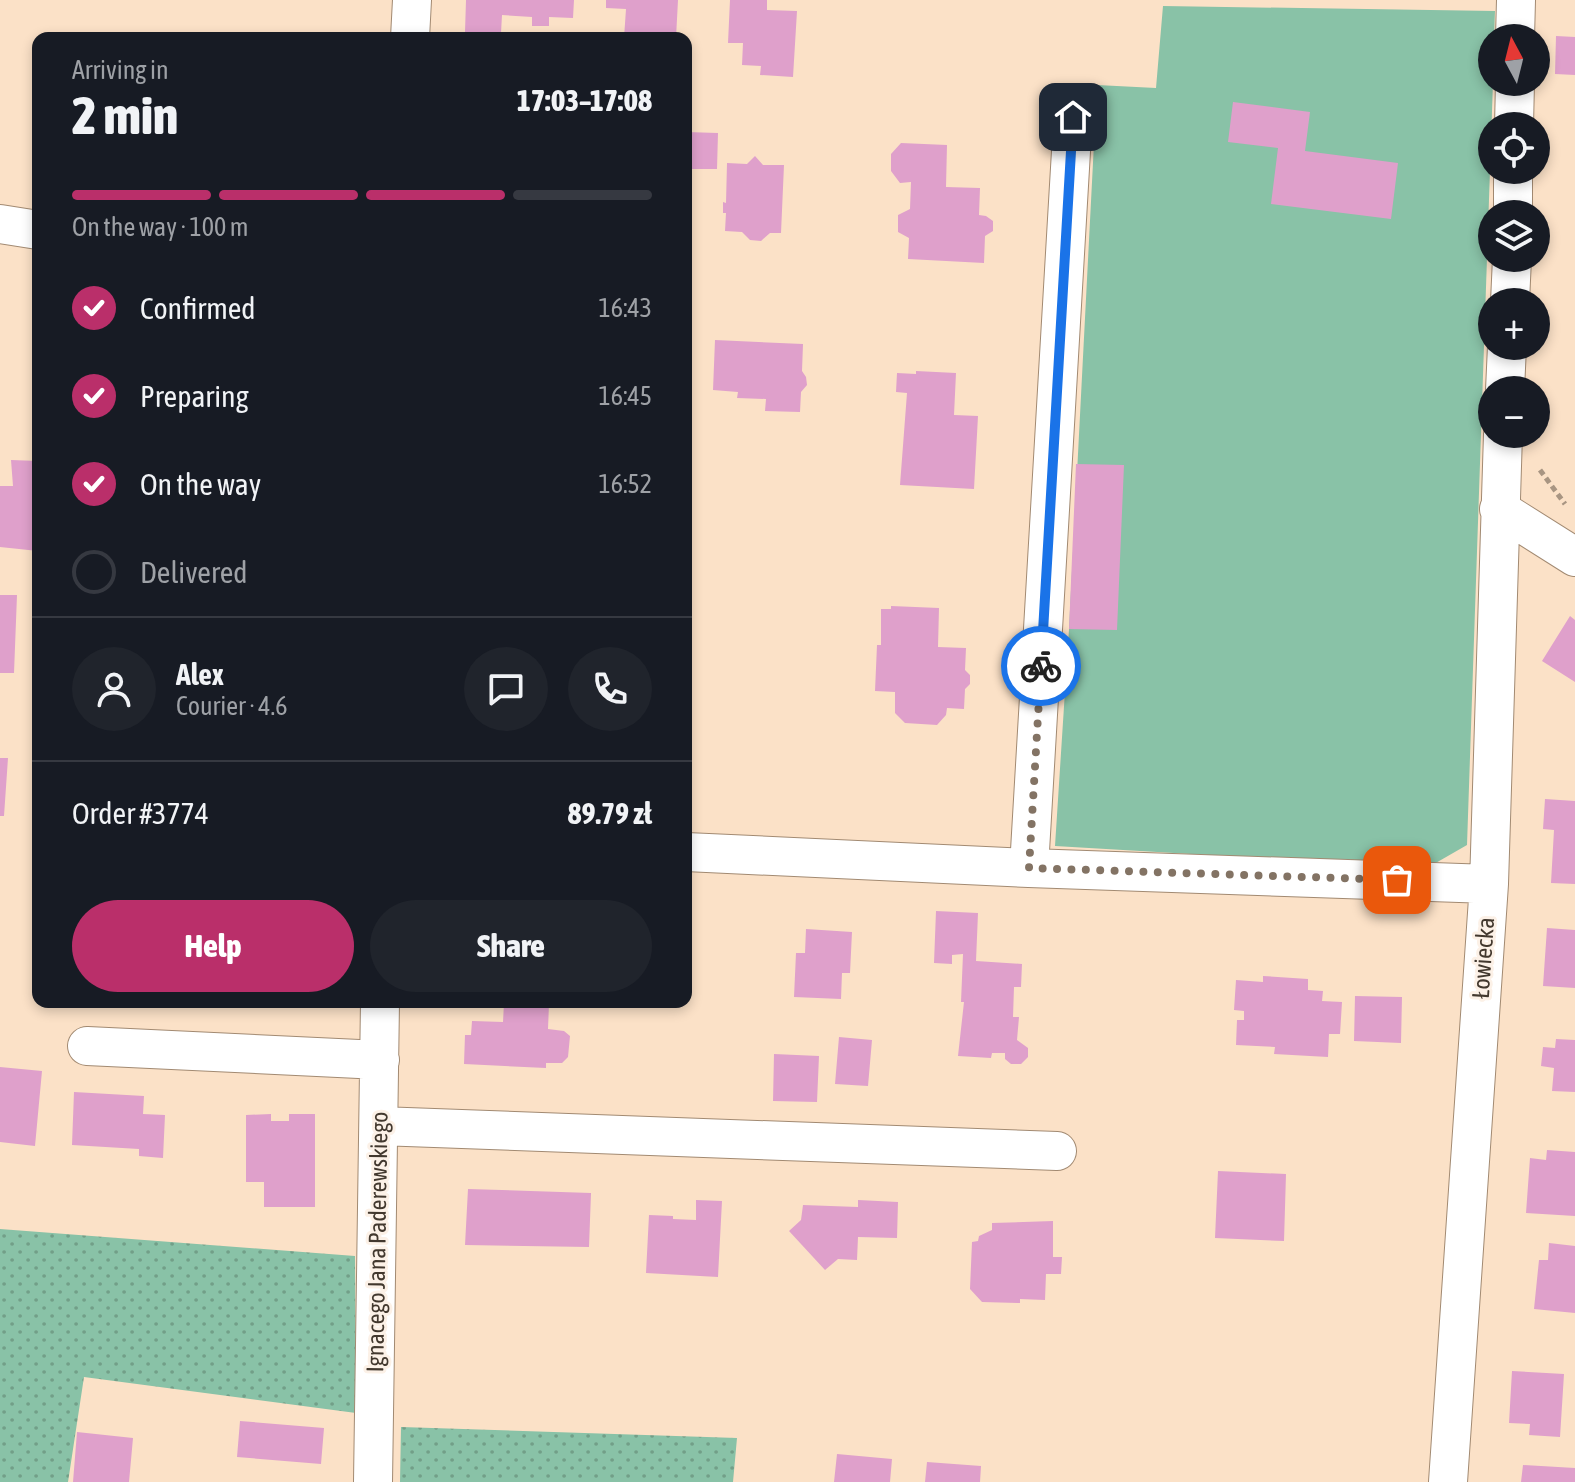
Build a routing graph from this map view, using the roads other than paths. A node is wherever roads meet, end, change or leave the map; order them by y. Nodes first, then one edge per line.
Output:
1 (412, 0) edge
2 (1516, 0) edge
3 (1515, 24) edge
4 (410, 32) edge
5 (1073, 117) dead end
6 (0, 224) edge
7 (32, 229) edge
8 (1502, 448) edge
9 (1499, 509) junction
10 (1575, 557) edge
11 (692, 852) edge
12 (1029, 868) junction
13 (1489, 884) junction
14 (380, 1008) edge
15 (87, 1046) dead end
16 (380, 1060) junction
17 (379, 1126) junction
18 (1057, 1151) dead end
19 (373, 1482) edge
20 (1448, 1482) edge

1 - 4 street
2 - 3 street
5 - 12 street
6 - 7 street
8 - 9 street, Łowiecka
9 - 10 street
9 - 13 street, Łowiecka
11 - 12 street
12 - 13 street
13 - 20 street, Łowiecka
14 - 16 street, Ignacego Jana Paderewskiego
15 - 16 street
16 - 17 street, Ignacego Jana Paderewskiego
17 - 18 street
17 - 19 street, Ignacego Jana Paderewskiego

